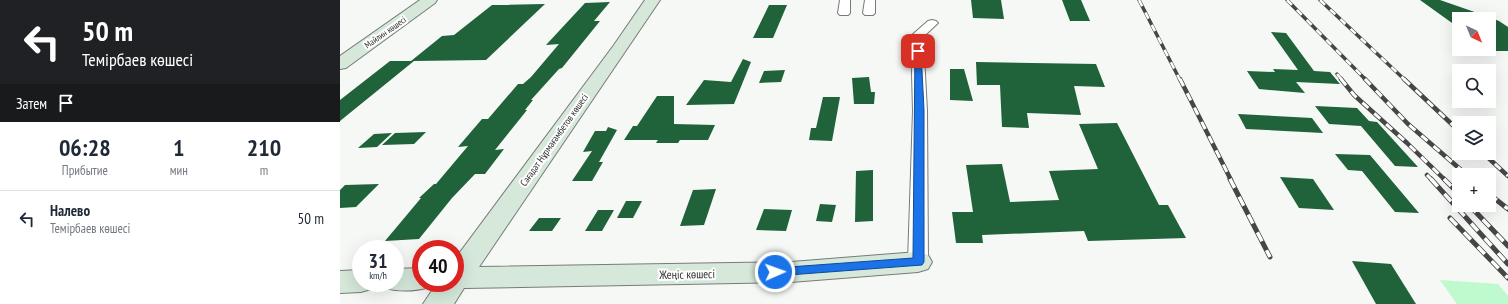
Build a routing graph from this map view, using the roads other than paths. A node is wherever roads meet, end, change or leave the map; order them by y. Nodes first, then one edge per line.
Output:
1 (430, 0) edge
2 (653, 0) edge
3 (845, 0) edge
4 (870, 0) edge
5 (844, 13) dead end
6 (869, 13) dead end
7 (932, 22) dead end
8 (340, 64) edge
9 (918, 262) joint
10 (464, 267) edge
11 (464, 280) edge
12 (352, 281) edge
13 (340, 282) edge
14 (446, 292) edge
15 (438, 304) edge

1 - 8 street, Майлин көшесі
2 - 10 street, Сағадат Нұрмағамбетов көшесі
3 - 5 street
4 - 6 street
7 - 9 street
9 - 11 street, Жеңіс көшесі
12 - 13 street
14 - 15 street, Сағадат Нұрмағамбетов көшесі

